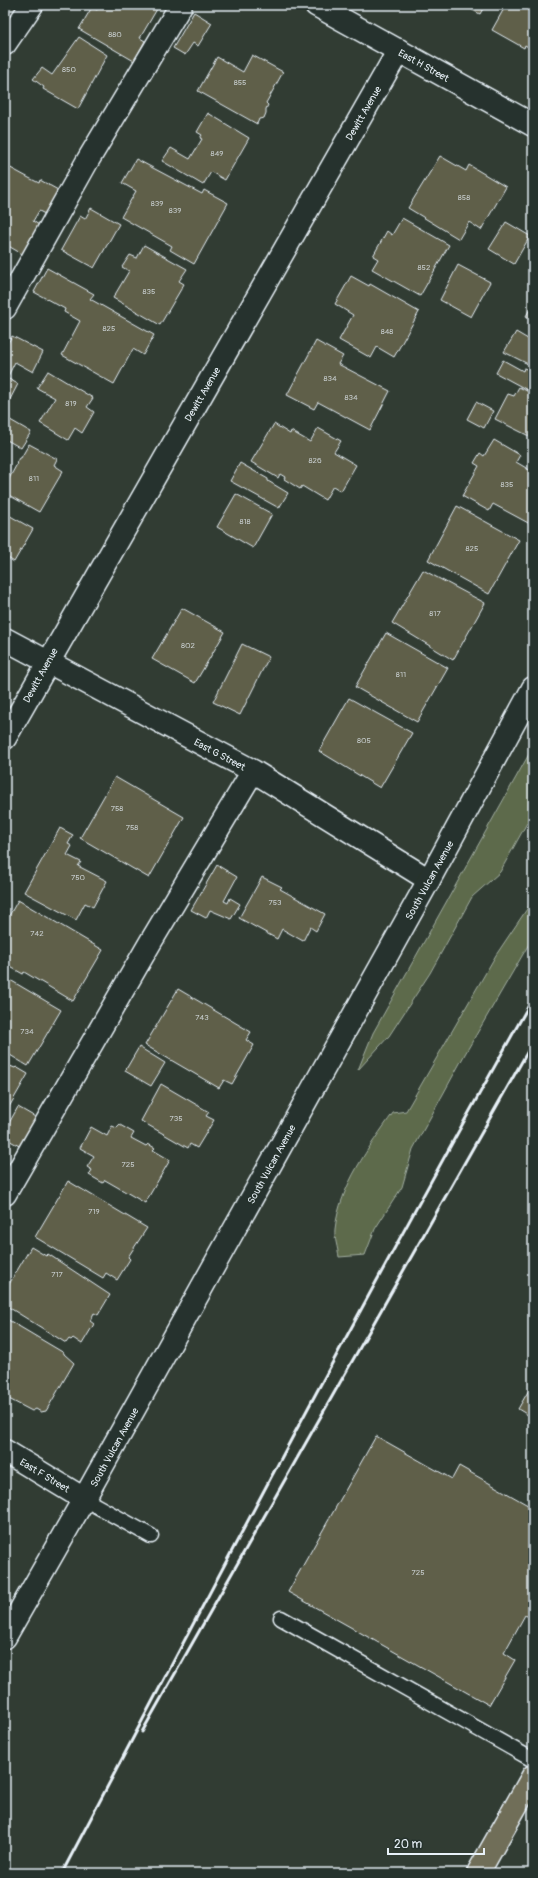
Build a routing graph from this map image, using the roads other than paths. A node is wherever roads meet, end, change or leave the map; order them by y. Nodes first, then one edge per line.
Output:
1 (32, 5) edge
2 (181, 5) edge
3 (316, 5) edge
4 (5, 44) edge
5 (399, 50) junction
6 (533, 125) edge
7 (5, 308) edge
8 (5, 639) edge
9 (47, 662) junction
10 (533, 688) edge
11 (5, 738) edge
12 (253, 771) junction
13 (429, 880) junction
14 (5, 1194) edge
15 (5, 1451) edge
16 (84, 1499) junction
17 (151, 1536) dead end
18 (281, 1618) dead end
19 (5, 1637) edge
20 (533, 1760) edge
21 (533, 1776) edge
22 (478, 1873) edge

1 - 4 street
2 - 7 street
3 - 5 street, East H Street
5 - 6 street, East H Street
5 - 9 street, Dewitt Avenue
8 - 9 street, East G Street
9 - 11 street, Dewitt Avenue
9 - 12 street, East G Street
10 - 13 street, South Vulcan Avenue
12 - 13 street, East G Street
12 - 14 street
13 - 16 street, South Vulcan Avenue
15 - 16 street, East F Street
16 - 17 lane
16 - 19 street, South Vulcan Avenue
18 - 20 lane
21 - 22 main road

